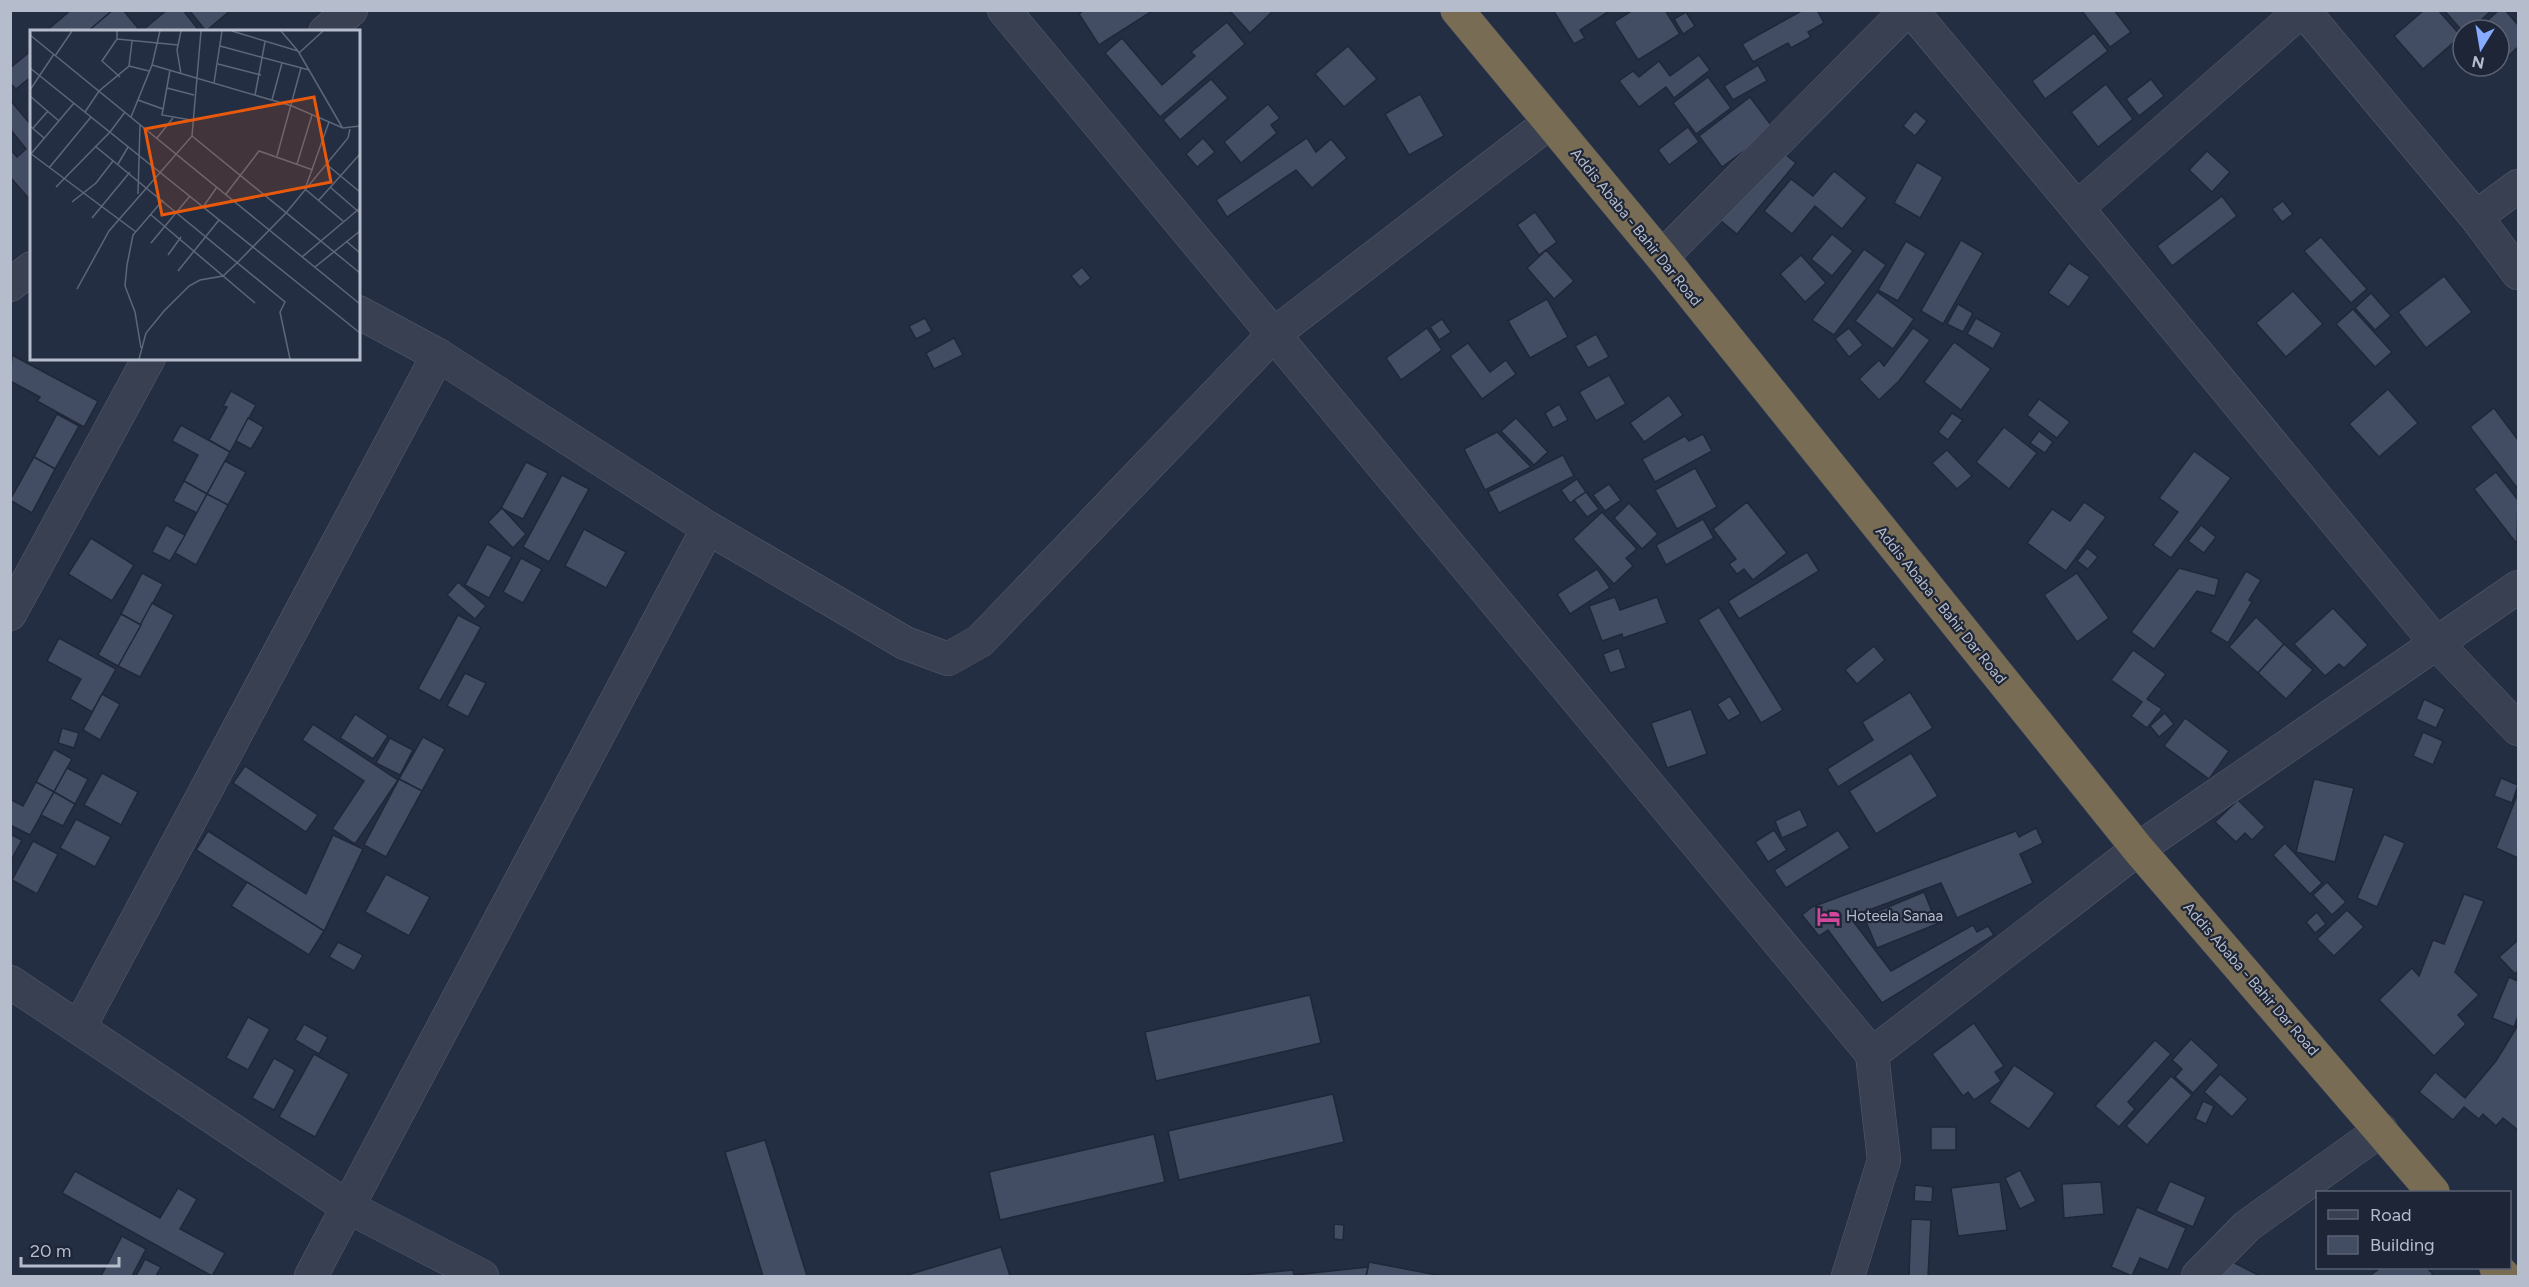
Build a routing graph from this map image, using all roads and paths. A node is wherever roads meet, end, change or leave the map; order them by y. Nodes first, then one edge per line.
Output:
1 (351, 10) edge
2 (371, 10) edge
3 (1004, 10) edge
4 (1457, 10) edge
5 (1909, 10) edge
6 (2302, 10) edge
7 (327, 30) edge
8 (357, 30) edge
9 (1550, 122) junction
10 (2518, 186) edge
11 (2077, 208) junction
12 (2476, 217) junction
13 (1662, 256) junction
14 (2518, 273) edge
15 (360, 313) edge
16 (1274, 334) junction
17 (438, 355) junction
18 (148, 360) edge
19 (708, 528) junction
20 (2518, 587) edge
21 (10, 614) edge
22 (2437, 644) junction
23 (2518, 729) edge
24 (2138, 849) junction
25 (10, 982) edge
26 (79, 1028) junction
27 (1872, 1054) junction
28 (2381, 1130) junction
29 (2432, 1191) edge
30 (346, 1206) junction
31 (311, 1276) edge
32 (482, 1276) edge
33 (1848, 1276) edge
34 (2198, 1276) edge

1 - 7 street
2 - 8 street
3 - 16 street
4 - 9 highway, Addis Ababa - Bahir Dar Road
5 - 11 street
5 - 13 street
6 - 11 street
6 - 12 street
9 - 13 highway, Addis Ababa - Bahir Dar Road
9 - 16 street
10 - 12 street
11 - 22 street
12 - 14 street
13 - 24 highway, Addis Ababa - Bahir Dar Road
15 - 17 street
16 - 19 street
16 - 27 street
17 - 19 street
17 - 26 street
18 - 21 street
19 - 30 street
20 - 22 street
22 - 23 street
22 - 24 street
24 - 27 street
24 - 28 highway, Addis Ababa - Bahir Dar Road
25 - 26 street
26 - 30 street
27 - 33 street
28 - 29 highway, Addis Ababa - Bahir Dar Road
28 - 34 street
30 - 31 street
30 - 32 street

